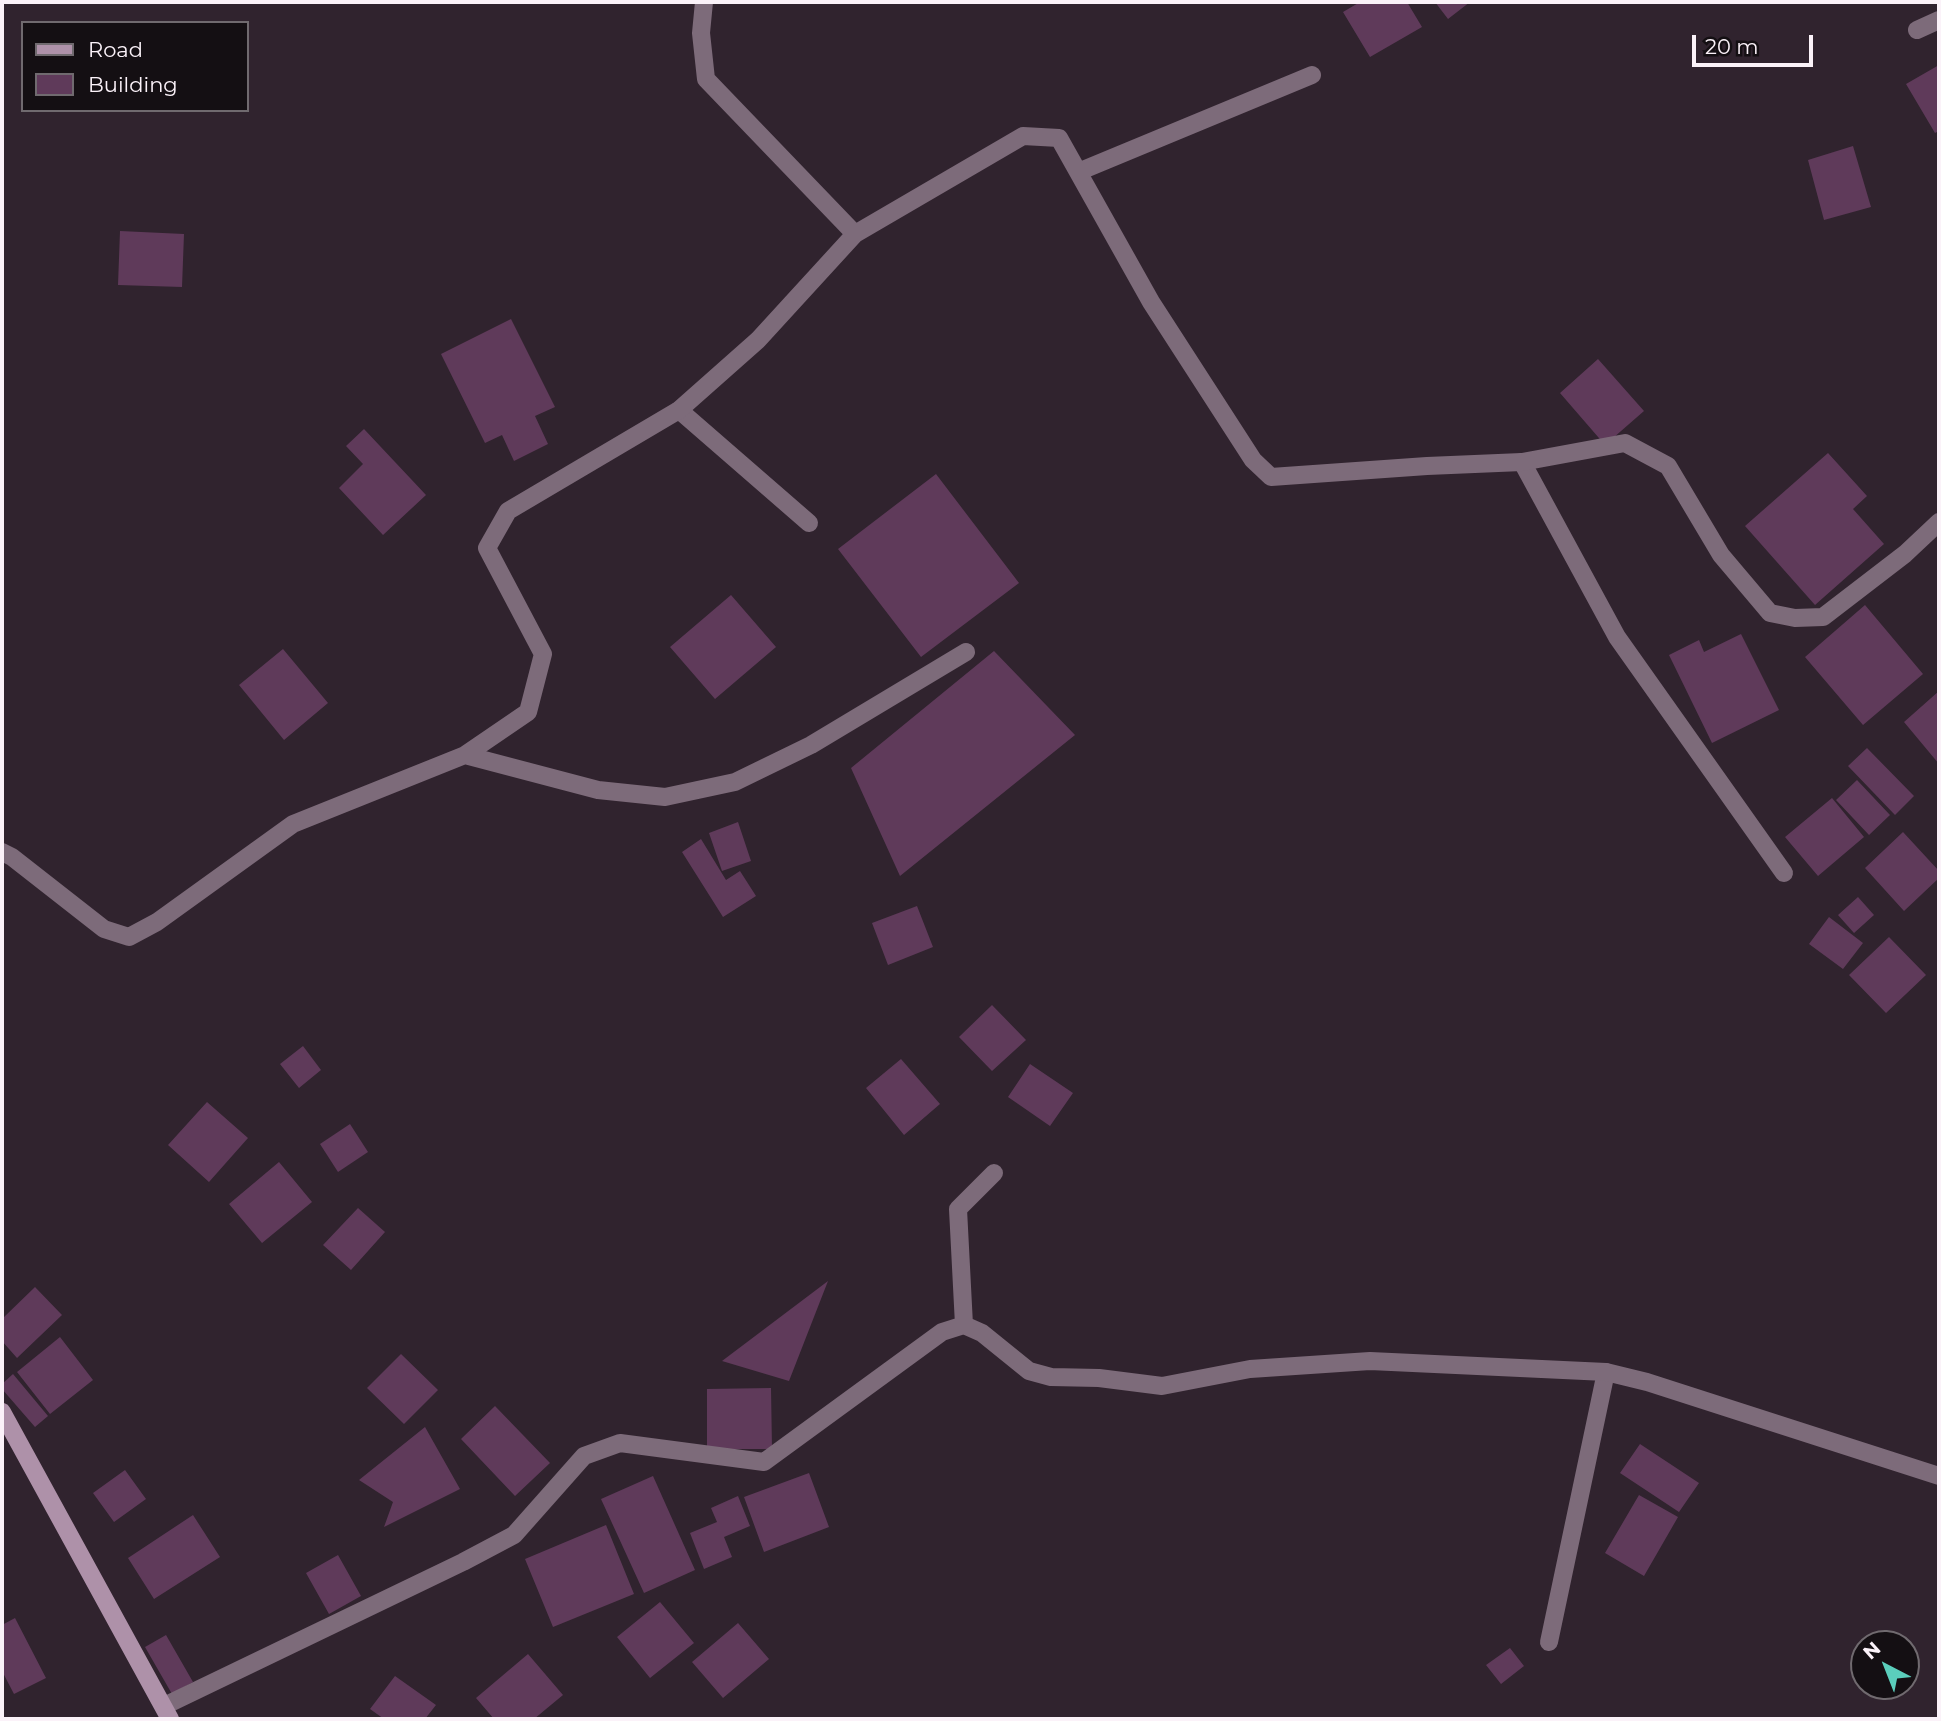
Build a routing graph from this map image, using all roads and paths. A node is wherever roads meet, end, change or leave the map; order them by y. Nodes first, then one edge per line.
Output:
1 (704, 2) edge
2 (1939, 20) edge
3 (1917, 30) dead end
4 (1312, 75) dead end
5 (1078, 172) junction
6 (855, 234) junction
7 (679, 410) junction
8 (1522, 462) junction
9 (1939, 522) edge
10 (809, 523) dead end
11 (967, 652) dead end
12 (465, 755) junction
13 (2, 852) edge
14 (1783, 873) dead end
15 (994, 1173) dead end
16 (964, 1325) junction
17 (1606, 1372) junction
18 (2, 1412) edge
19 (1939, 1476) edge
20 (1549, 1642) dead end
21 (167, 1713) edge

1 - 6 street
2 - 3 street
4 - 5 street
5 - 6 street
5 - 8 street
6 - 7 street
7 - 10 street
7 - 12 street
8 - 9 street
8 - 14 street
11 - 12 street
12 - 13 street
15 - 16 street
16 - 17 street
16 - 21 street
17 - 19 street
17 - 20 street
18 - 21 street

